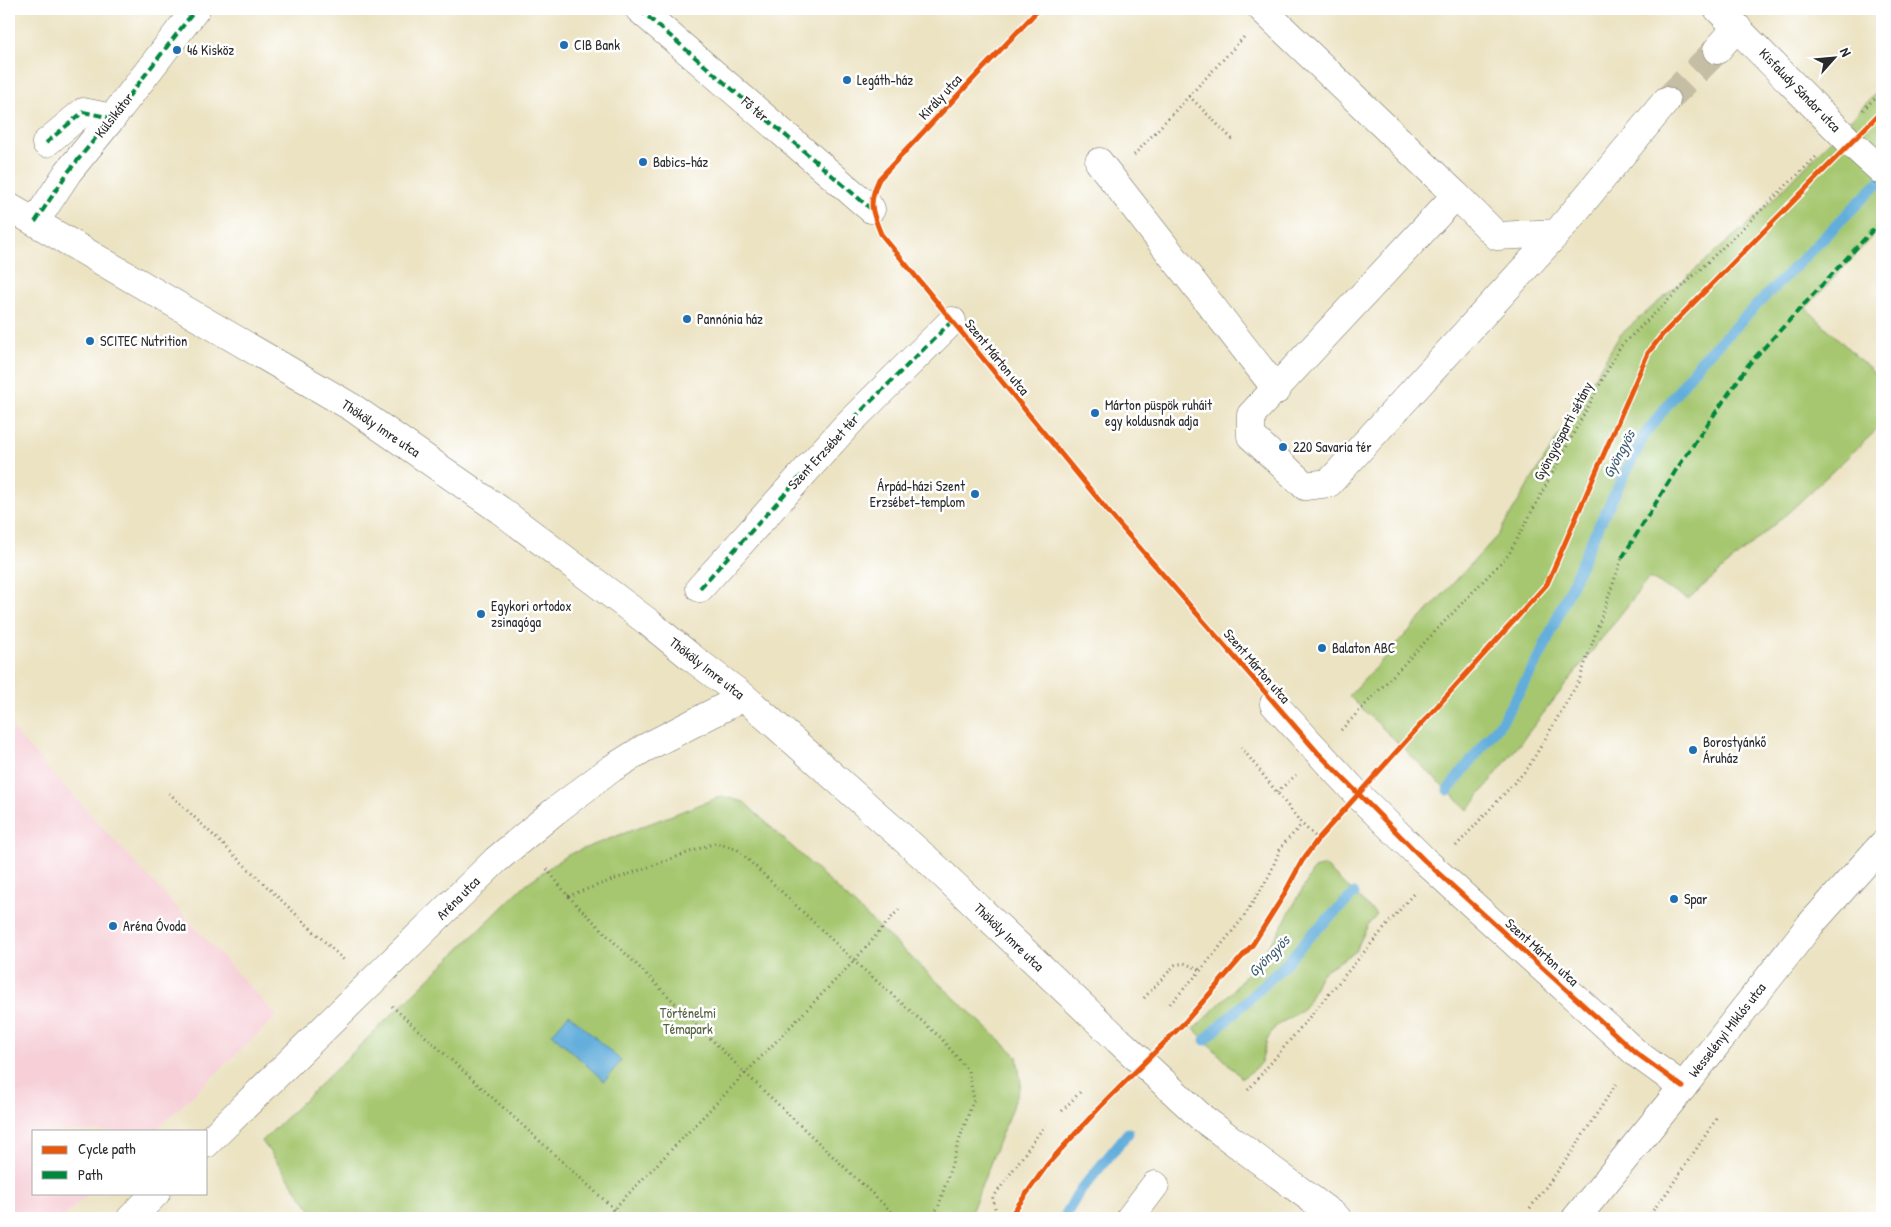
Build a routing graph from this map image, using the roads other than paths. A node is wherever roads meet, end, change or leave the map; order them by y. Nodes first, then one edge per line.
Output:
1 (196, 9) edge
2 (639, 9) edge
3 (1265, 11) edge
4 (1728, 18) edge
5 (1716, 50) tunnel mouth
6 (1666, 101) tunnel mouth
7 (112, 118) junction
8 (46, 143) dead end
9 (1880, 168) edge
10 (1106, 170) road end
11 (1456, 195) junction
12 (9, 207) edge
13 (871, 209) dead end
14 (35, 222) junction
15 (1557, 233) junction
16 (952, 321) dead end
17 (1277, 390) junction
18 (700, 588) dead end
19 (744, 697) junction
20 (1274, 704) dead end
21 (1882, 845) edge
22 (1683, 1087) junction
23 (208, 1142) edge
24 (1155, 1185) dead end
25 (155, 1194) edge
26 (1331, 1215) edge
27 (131, 1218) edge
28 (1130, 1218) edge
29 (1576, 1218) edge

1 - 7 street, Külsikátor
2 - 13 street, Fő tér
3 - 11 street
4 - 5 street
4 - 9 street, Kisfaludy Sándor utca
6 - 15 street
7 - 8 street
7 - 14 street, Külsikátor
10 - 17 street
11 - 15 street
11 - 17 street
12 - 14 street, Thököly Imre utca
14 - 19 street, Thököly Imre utca
15 - 17 street
16 - 18 street, Szent Erzsébet tér
19 - 23 street, Aréna utca
19 - 26 street, Thököly Imre utca, bridge
20 - 22 street, Szent Márton utca
21 - 22 street, Wesselényi Miklós utca
22 - 29 street, Wesselényi Miklós utca
24 - 28 street
25 - 27 street

